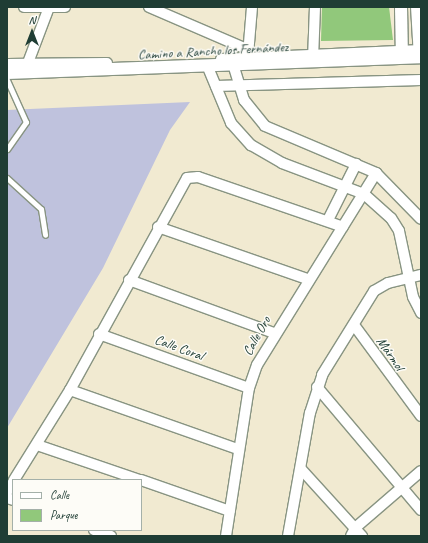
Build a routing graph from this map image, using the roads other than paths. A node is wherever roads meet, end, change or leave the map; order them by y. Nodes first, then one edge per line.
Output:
1 (24, 7) edge
2 (65, 7) edge
3 (149, 7) edge
4 (252, 7) edge
5 (315, 7) edge
6 (401, 7) edge
7 (48, 8) edge
8 (418, 10) edge
9 (420, 53) edge
10 (402, 54) junction
11 (248, 57) junction
12 (313, 57) junction
13 (7, 64) edge
14 (233, 64) junction
15 (207, 65) junction
16 (27, 67) junction
17 (7, 73) edge
18 (7, 80) edge
19 (421, 80) edge
20 (237, 84) junction
21 (216, 86) junction
22 (7, 148) edge
23 (356, 164) junction
24 (376, 173) junction
25 (7, 178) edge
26 (346, 185) junction
27 (364, 194) junction
28 (421, 219) edge
29 (328, 220) junction
30 (158, 227) junction
31 (343, 227) junction
32 (45, 235) dead end
33 (421, 275) edge
34 (409, 278) junction
35 (307, 279) junction
36 (128, 280) junction
37 (421, 313) edge
38 (354, 325) junction
39 (274, 333) junction
40 (99, 334) junction
41 (317, 387) junction
42 (249, 388) junction
43 (70, 390) junction
44 (421, 416) edge
45 (37, 445) junction
46 (238, 449) junction
47 (301, 468) junction
48 (421, 471) edge
49 (15, 479) edge
50 (137, 479) edge
51 (142, 481) edge
52 (402, 488) junction
53 (421, 510) edge
54 (230, 511) junction
55 (97, 531) edge
56 (353, 532) edge
57 (111, 536) edge
58 (226, 536) edge
59 (288, 536) edge
60 (362, 536) edge

1 - 7 street
2 - 7 street
3 - 11 street
4 - 11 street
5 - 12 street
6 - 10 street
7 - 16 street
8 - 9 street
9 - 10 street, Camino a Rancho los Fernández
10 - 12 street, Camino a Rancho los Fernández
11 - 12 street, Camino a Rancho los Fernández
11 - 14 street, Camino a Rancho los Fernández
11 - 16 street
13 - 16 street
14 - 15 street, Camino a Rancho los Fernández
14 - 20 street
15 - 16 street, Camino a Rancho los Fernández
15 - 21 street
16 - 17 street, Camino a Rancho los Fernández
18 - 22 lane
19 - 20 street
20 - 21 street
20 - 23 street
21 - 26 street
23 - 24 street
23 - 26 street
24 - 27 street, Calle Oro
24 - 28 street
25 - 32 lane
26 - 27 street
26 - 29 street
27 - 31 street, Calle Oro
27 - 34 street
29 - 30 street
29 - 31 street
30 - 35 street
30 - 36 street
31 - 35 street, Calle Oro
33 - 34 street
34 - 37 street
34 - 38 street
35 - 39 street, Calle Oro
36 - 39 street
36 - 40 street
38 - 41 street
38 - 44 street, Mármol
39 - 42 street, Calle Oro
40 - 42 street, Calle Coral
40 - 43 street
41 - 47 street
41 - 52 street
42 - 46 street, Calle Oro
43 - 45 street
43 - 46 street
45 - 49 street
45 - 50 street
46 - 54 street, Calle Oro
47 - 56 street
47 - 59 street
48 - 52 street
51 - 54 street
52 - 53 street
52 - 56 street
54 - 58 street, Calle Oro
55 - 57 street
56 - 60 street

